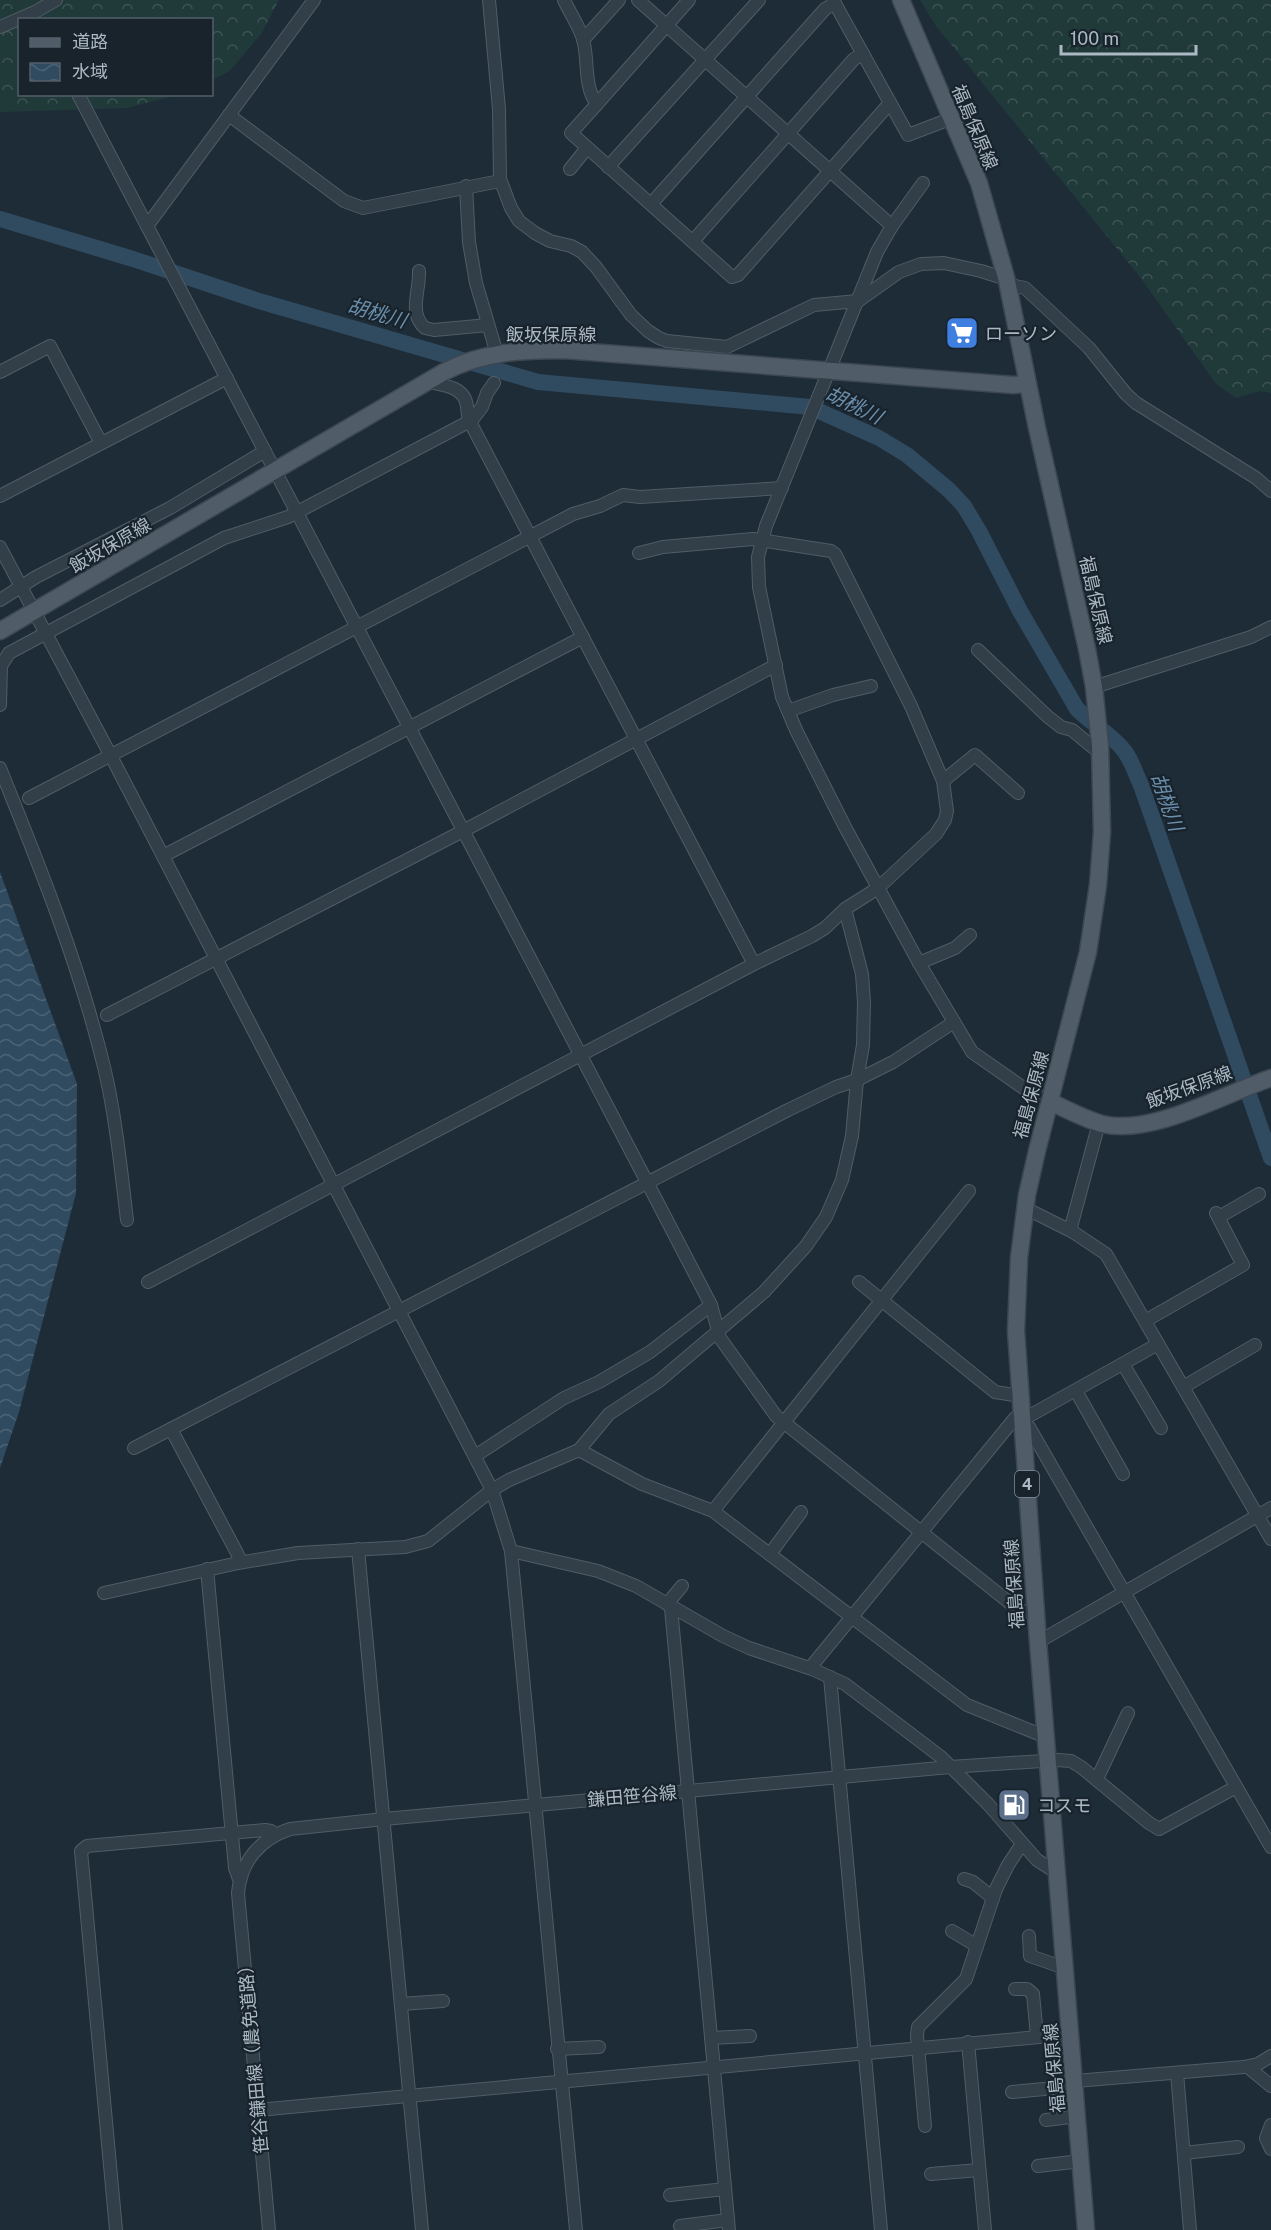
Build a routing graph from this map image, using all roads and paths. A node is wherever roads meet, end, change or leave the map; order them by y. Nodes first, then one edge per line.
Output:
1 (56, 0) edge
2 (314, 0) edge
3 (489, 0) edge
4 (564, 0) edge
5 (620, 0) edge
6 (638, 0) edge
7 (689, 0) edge
8 (759, 0) edge
9 (901, 0) edge
10 (834, 1) edge
11 (36, 16) edge
12 (18, 22) edge
13 (666, 25) junction
14 (0, 27) edge
15 (583, 40) junction
16 (863, 54) junction
17 (706, 60) junction
18 (79, 96) edge
19 (747, 97) junction
20 (890, 103) junction
21 (597, 104) junction
22 (229, 115) junction
23 (950, 118) junction
24 (789, 134) junction
25 (587, 148) junction
26 (608, 167) junction
27 (570, 169) dead end
28 (830, 171) junction
29 (500, 181) junction
30 (923, 183) dead end
31 (466, 186) junction
32 (651, 204) junction
33 (147, 226) junction
34 (892, 226) junction
35 (693, 241) junction
36 (418, 271) dead end
37 (1006, 281) junction
38 (858, 301) junction
39 (488, 325) junction
40 (655, 335) junction
41 (496, 354) junction
42 (654, 357) junction
43 (829, 370) junction
44 (0, 372) edge
45 (226, 378) junction
46 (431, 380) junction
47 (494, 383) dead end
48 (1028, 384) junction
49 (469, 420) junction
50 (101, 443) junction
51 (265, 451) junction
52 (275, 470) junction
53 (782, 488) junction
54 (1271, 491) edge
55 (0, 496) edge
56 (297, 512) junction
57 (531, 536) junction
58 (762, 539) junction
59 (0, 547) edge
60 (639, 553) dead end
61 (21, 587) junction
62 (0, 600) edge
63 (33, 612) junction
64 (1271, 627) edge
65 (356, 628) junction
66 (0, 631) edge
67 (45, 633) junction
68 (583, 637) junction
69 (978, 650) dead end
70 (776, 665) junction
71 (871, 686) dead end
72 (1094, 687) junction
73 (0, 705) edge
74 (788, 711) junction
75 (409, 728) junction
76 (636, 740) junction
77 (1100, 749) junction
78 (111, 756) junction
79 (0, 768) edge
80 (943, 781) junction
81 (1018, 793) dead end
82 (29, 798) dead end
83 (463, 831) junction
84 (163, 856) junction
85 (878, 888) junction
86 (845, 909) junction
87 (970, 935) dead end
88 (216, 960) junction
89 (919, 963) junction
90 (754, 964) junction
91 (107, 1015) dead end
92 (954, 1022) junction
93 (581, 1057) junction
94 (857, 1080) junction
95 (1263, 1080) edge
96 (1051, 1102) junction
97 (1099, 1122) junction
98 (647, 1182) junction
99 (334, 1185) junction
100 (969, 1191) dead end
101 (1259, 1194) dead end
102 (1025, 1208) junction
103 (127, 1220) dead end
104 (1073, 1232) junction
105 (148, 1282) dead end
106 (859, 1282) dead end
107 (882, 1300) junction
108 (711, 1305) junction
109 (399, 1310) junction
110 (1145, 1321) junction
111 (718, 1331) junction
112 (1158, 1344) junction
113 (1255, 1345) dead end
114 (1123, 1364) junction
115 (1183, 1387) junction
116 (1076, 1391) junction
117 (1020, 1396) junction
118 (1022, 1420) junction
119 (784, 1422) junction
120 (1161, 1428) dead end
121 (171, 1429) junction
122 (134, 1448) dead end
123 (579, 1450) junction
124 (475, 1456) junction
125 (1123, 1474) dead end
126 (492, 1490) junction
127 (1271, 1508) edge
128 (713, 1511) junction
129 (801, 1512) dead end
130 (1258, 1516) junction
131 (921, 1531) junction
132 (1271, 1539) edge
133 (358, 1550) junction
134 (511, 1551) junction
135 (770, 1554) junction
136 (241, 1562) junction
137 (207, 1569) junction
138 (682, 1587) dead end
139 (104, 1593) dead end
140 (1124, 1593) junction
141 (669, 1606) junction
142 (1037, 1613) junction
143 (852, 1617) junction
144 (1038, 1642) junction
145 (810, 1668) junction
146 (830, 1677) junction
147 (1128, 1713) dead end
148 (1046, 1737) junction
149 (1048, 1760) junction
150 (950, 1767) junction
151 (840, 1776) junction
152 (1097, 1779) junction
153 (1236, 1787) junction
154 (688, 1791) junction
155 (537, 1806) junction
156 (384, 1819) junction
157 (232, 1833) junction
158 (275, 1834) junction
159 (1022, 1844) junction
160 (1271, 1847) edge
161 (1057, 1869) junction
162 (239, 1879) junction
163 (964, 1879) dead end
164 (993, 1898) junction
165 (952, 1931) dead end
166 (1029, 1936) dead end
167 (977, 1946) junction
168 (1065, 1968) junction
169 (1015, 1989) dead end
170 (443, 2001) dead end
171 (401, 2004) junction
172 (1071, 2034) junction
173 (750, 2036) dead end
174 (1037, 2036) junction
175 (711, 2038) junction
176 (968, 2042) junction
177 (599, 2046) dead end
178 (918, 2047) junction
179 (558, 2049) junction
180 (865, 2052) junction
181 (1271, 2056) edge
182 (713, 2067) junction
183 (1248, 2067) junction
184 (1177, 2073) junction
185 (560, 2082) junction
186 (1076, 2084) junction
187 (1271, 2086) edge
188 (1012, 2092) dead end
189 (409, 2094) junction
190 (258, 2110) junction
191 (1078, 2116) junction
192 (1046, 2120) dead end
193 (1271, 2125) edge
194 (925, 2126) dead end
195 (1238, 2147) dead end
196 (1271, 2149) edge
197 (1184, 2153) junction
198 (1081, 2162) junction
199 (1038, 2166) dead end
200 (979, 2170) junction
201 (932, 2174) dead end
202 (725, 2189) junction
203 (670, 2195) dead end
204 (728, 2225) edge
205 (680, 2226) dead end
206 (116, 2230) edge
207 (269, 2230) edge
208 (422, 2230) edge
209 (576, 2230) edge
210 (881, 2230) edge
211 (985, 2230) edge
212 (1086, 2230) edge
213 (1190, 2230) edge

1 - 11 street
2 - 22 street
3 - 29 street
4 - 15 street
5 - 15 street
6 - 13 street
7 - 13 street
8 - 17 street
9 - 23 main road, 福島保原線 / 4
10 - 16 street
10 - 19 street
12 - 14 street
13 - 17 street
13 - 21 street
15 - 21 street
16 - 20 street
16 - 24 street
17 - 19 street
17 - 26 street
18 - 33 street
19 - 24 street
19 - 32 street
20 - 23 street
20 - 28 street
21 - 25 street
22 - 31 street
22 - 33 street
23 - 37 main road, 福島保原線 / 4
24 - 28 street
24 - 35 street
25 - 26 street
25 - 27 street
26 - 32 street
28 - 34 street
28 - 35 street
29 - 31 street
29 - 40 street
30 - 34 street
31 - 39 street
32 - 35 street
33 - 45 street
34 - 38 street
36 - 39 street
37 - 38 street
37 - 48 main road, 福島保原線 / 4
37 - 54 street
38 - 40 street
38 - 43 street
39 - 41 street
40 - 42 street
41 - 42 main road, 飯坂保原線
41 - 46 main road, 飯坂保原線
42 - 43 main road, 飯坂保原線
43 - 48 main road, 飯坂保原線
43 - 53 street
44 - 50 street
45 - 50 street
45 - 51 street
46 - 49 street
46 - 52 main road, 飯坂保原線
47 - 49 street
48 - 72 main road, 福島保原線 / 4
49 - 56 street
49 - 57 street
50 - 55 street
51 - 52 street
51 - 61 street
52 - 56 street
52 - 63 main road, 飯坂保原線
53 - 57 street
53 - 58 street
56 - 65 street
56 - 67 street
57 - 65 street
57 - 68 street
58 - 60 street
58 - 70 street
58 - 80 street
59 - 61 street
61 - 62 street
61 - 63 street
63 - 66 main road, 飯坂保原線
63 - 67 street
64 - 72 street
65 - 75 street
65 - 78 street
67 - 73 street
67 - 78 street
68 - 75 street
68 - 76 street
69 - 77 street
70 - 74 street
70 - 76 street
71 - 74 street
72 - 77 main road, 福島保原線 / 4
74 - 85 street
75 - 83 street
75 - 84 street
76 - 83 street
76 - 90 street
77 - 96 main road, 福島保原線 / 4
78 - 82 street
78 - 84 street
79 - 103 street
80 - 81 street
80 - 85 street
83 - 88 street
83 - 93 street
84 - 88 street
85 - 86 street
85 - 89 street
86 - 90 street
86 - 94 street
87 - 89 street
88 - 91 street
88 - 99 street
89 - 92 street
90 - 93 street
92 - 94 street
92 - 96 street
93 - 98 street
93 - 99 street
94 - 98 street
94 - 111 street
95 - 97 main road, 飯坂保原線
96 - 97 main road, 飯坂保原線
96 - 102 main road, 福島保原線 / 4
97 - 104 street
98 - 108 street
98 - 109 street
99 - 105 street
99 - 109 street
100 - 107 street
101 - 110 street
102 - 104 street
102 - 117 main road, 福島保原線 / 4
104 - 110 street
106 - 107 street
107 - 117 street
107 - 119 street
108 - 111 street
108 - 124 street
109 - 121 street
109 - 124 street
110 - 112 street
111 - 119 street
111 - 123 street
112 - 114 street
112 - 115 street
113 - 115 street
114 - 116 street
114 - 120 street
115 - 130 street
116 - 118 street
116 - 125 street
117 - 118 main road, 福島保原線 / 4
118 - 131 street
118 - 140 street
118 - 142 main road, 福島保原線 / 4
119 - 128 street
119 - 131 street
121 - 122 street
121 - 136 street
123 - 126 street
123 - 128 street
124 - 126 street
126 - 133 street
126 - 134 street
127 - 130 street
128 - 135 street
129 - 135 street
130 - 132 street
130 - 140 street
131 - 142 street
131 - 143 street
133 - 136 street
133 - 156 street
134 - 141 street
134 - 155 street
135 - 143 street
136 - 137 street
137 - 139 street
137 - 157 street, 笹谷鎌田線（農免道路）
138 - 141 street
140 - 144 street
140 - 153 street
141 - 145 street
141 - 154 street
142 - 144 main road, 福島保原線 / 4
143 - 145 street
143 - 148 street
144 - 148 main road, 福島保原線 / 4
145 - 146 street
146 - 150 street
146 - 151 street
147 - 152 street
148 - 149 main road, 福島保原線 / 4
149 - 150 street, 鎌田笹谷線
149 - 152 street, 鎌田笹谷線
149 - 161 main road, 福島保原線 / 4
150 - 151 street, 鎌田笹谷線
150 - 159 street
151 - 154 street, 鎌田笹谷線
151 - 180 street
152 - 153 street, 鎌田笹谷線
153 - 160 street
154 - 155 street, 鎌田笹谷線
154 - 175 street
155 - 156 street, 鎌田笹谷線
155 - 179 street
156 - 158 street, 鎌田笹谷線
156 - 171 street
157 - 158 street
157 - 162 street, 笹谷鎌田線（農免道路）
157 - 206 street
158 - 162 street, 鎌田笹谷線
159 - 161 street
159 - 164 street
161 - 168 main road, 福島保原線 / 4
162 - 190 street, 笹谷鎌田線（農免道路）
163 - 164 street
164 - 167 street
165 - 167 street
166 - 168 street
167 - 178 street
168 - 172 main road, 福島保原線 / 4
169 - 174 street
170 - 171 street
171 - 189 street
172 - 174 street
172 - 186 main road, 福島保原線 / 4
173 - 175 street
174 - 176 street
175 - 182 street
176 - 178 street
176 - 200 street
177 - 179 street
178 - 180 street
178 - 194 street
179 - 185 street
180 - 182 street
180 - 210 street
181 - 183 street
182 - 185 street
182 - 202 street
183 - 184 street
183 - 187 street
184 - 186 street
184 - 197 street
185 - 189 street
185 - 209 street
186 - 188 street
186 - 191 main road, 福島保原線 / 4
189 - 190 street
189 - 208 street
190 - 207 street, 笹谷鎌田線（農免道路）
191 - 192 street
191 - 198 main road, 福島保原線 / 4
193 - 196 street
195 - 197 street
197 - 213 street
198 - 199 street
198 - 212 main road, 福島保原線 / 4
200 - 201 street
200 - 211 street
202 - 203 street
202 - 204 street
204 - 205 street

